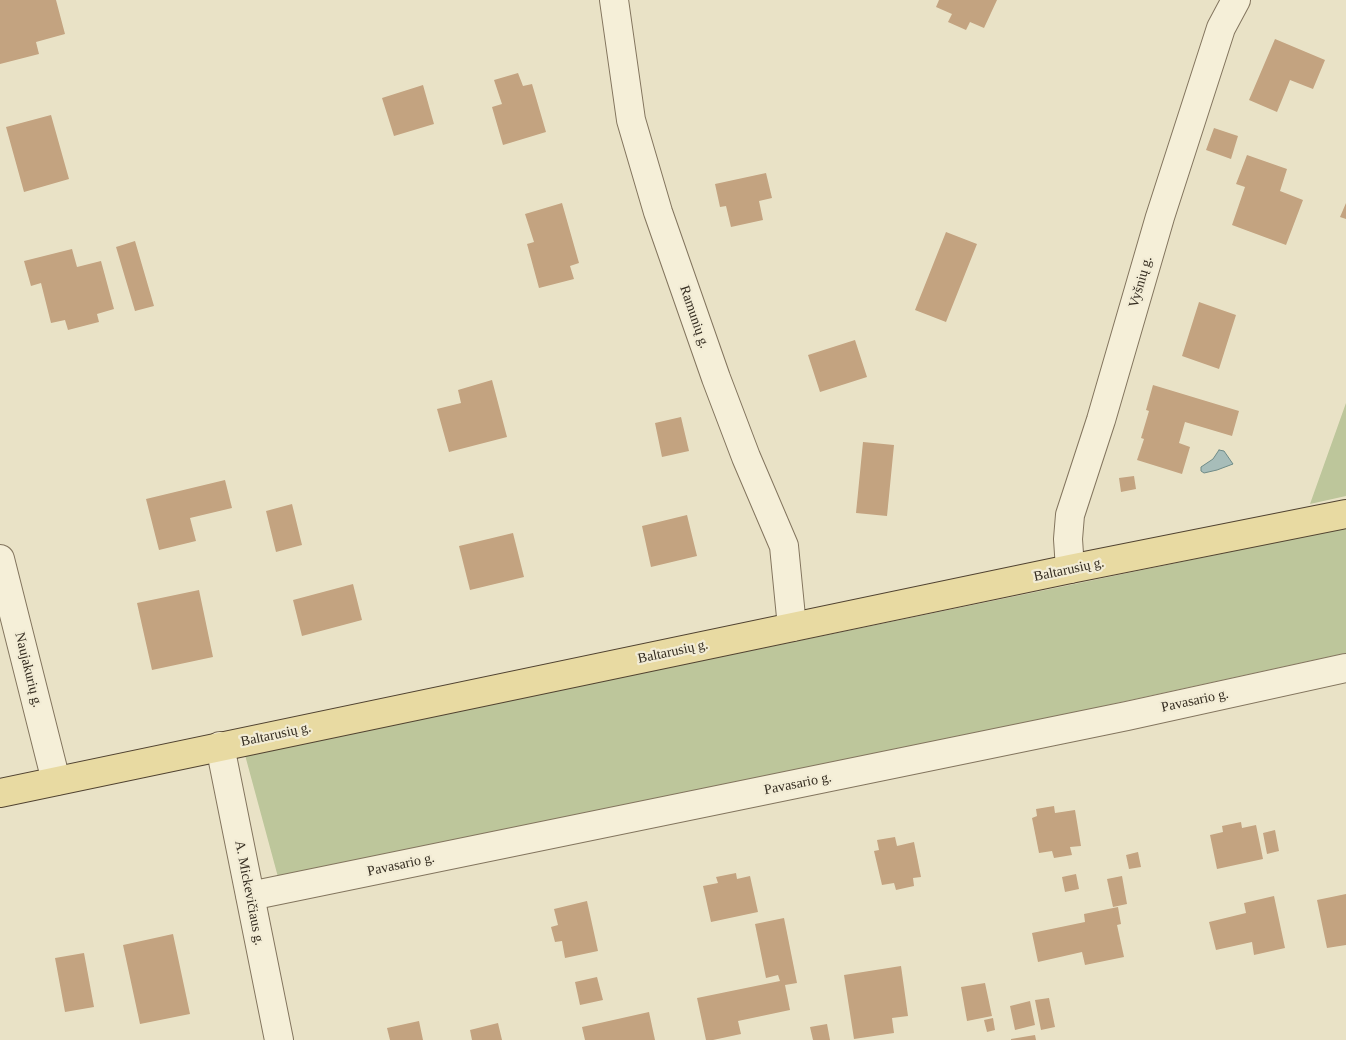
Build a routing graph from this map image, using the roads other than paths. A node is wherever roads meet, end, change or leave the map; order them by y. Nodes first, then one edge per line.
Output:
1 (614, 0) edge
2 (1236, 0) edge
3 (1346, 514) edge
4 (0, 559) edge
5 (1070, 569) junction
6 (792, 627) junction
7 (1346, 668) edge
8 (220, 746) junction
9 (56, 781) junction
10 (0, 793) edge
11 (250, 896) junction
12 (279, 1040) edge

1 - 6 street, Ramunių g.
2 - 5 street, Vyšnių g.
3 - 5 main road, Baltarusių g.
4 - 9 street, Naujakurių g.
5 - 6 main road, Baltarusių g.
6 - 8 main road, Baltarusių g.
7 - 11 street, Pavasario g.
8 - 9 main road, Baltarusių g.
8 - 11 street, A. Mickevičiaus g.
9 - 10 main road, Baltarusių g.
11 - 12 street, A. Mickevičiaus g.

